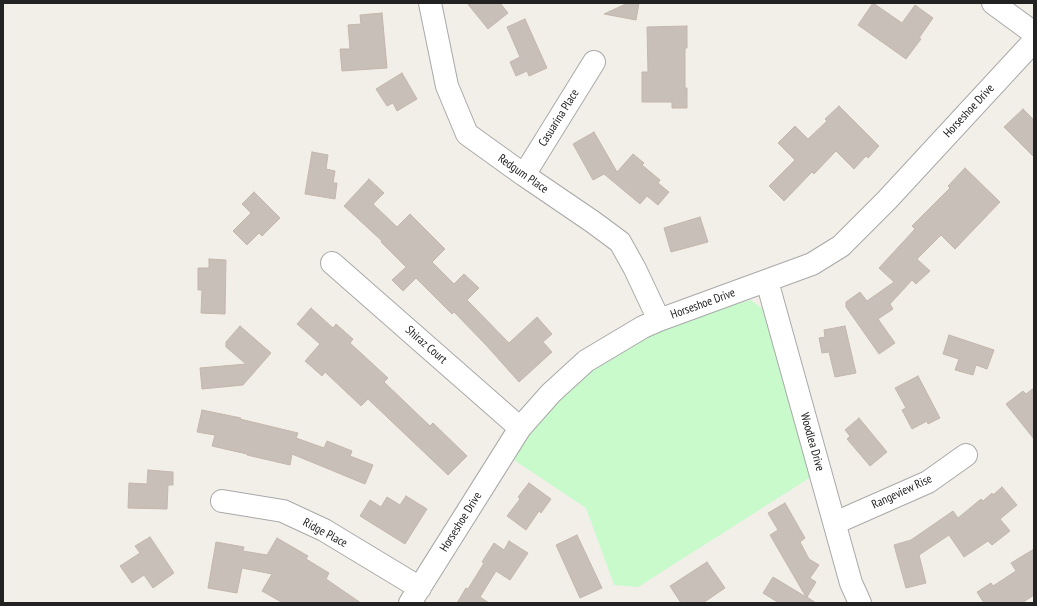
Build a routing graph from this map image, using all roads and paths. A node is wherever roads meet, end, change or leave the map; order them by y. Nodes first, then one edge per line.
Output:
1 (430, 3) edge
2 (993, 3) edge
3 (1034, 33) edge
4 (1034, 41) edge
5 (594, 62) dead end
6 (524, 175) junction
7 (332, 263) dead end
8 (767, 281) junction
9 (659, 320) junction
10 (520, 428) junction
11 (966, 455) dead end
12 (222, 500) dead end
13 (835, 523) junction
14 (415, 596) edge
15 (860, 603) edge

1 - 6 street, Redgum Place
2 - 3 street
4 - 8 street, Horseshoe Drive
5 - 6 street, Casuarina Place
6 - 9 street, Redgum Place
7 - 10 street, Shiraz Court
8 - 9 street, Horseshoe Drive
8 - 13 street, Woodlea Drive
9 - 10 street, Horseshoe Drive
10 - 14 street, Horseshoe Drive
11 - 13 street, Rangeview Rise
12 - 14 street, Ridge Place
13 - 15 street, Woodlea Drive

